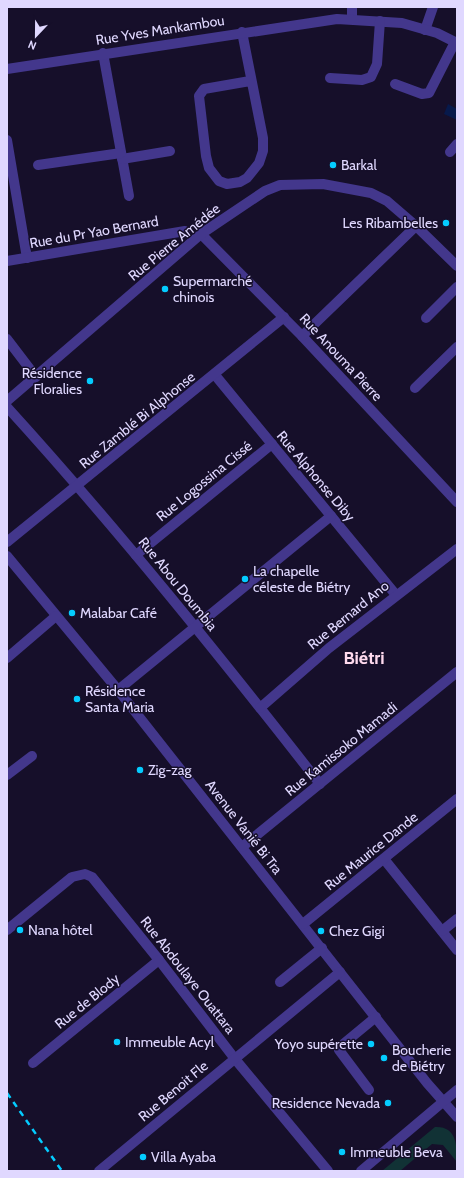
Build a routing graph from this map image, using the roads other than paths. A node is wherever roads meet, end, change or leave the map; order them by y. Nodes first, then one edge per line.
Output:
1 (352, 7) edge
2 (433, 7) edge
3 (352, 19) junction
4 (380, 21) junction
5 (425, 30) junction
6 (242, 32) junction
7 (456, 43) edge
8 (103, 53) junction
9 (7, 69) edge
10 (330, 78) dead end
11 (250, 81) junction
12 (395, 84) dead end
13 (7, 140) edge
14 (170, 151) dead end
15 (122, 156) junction
16 (38, 165) dead end
17 (129, 196) dead end
18 (416, 226) junction
19 (185, 231) dead end
20 (202, 234) junction
21 (27, 258) junction
22 (7, 261) edge
23 (457, 266) edge
24 (457, 287) edge
25 (284, 317) junction
26 (426, 318) dead end
27 (302, 336) junction
28 (7, 339) edge
29 (457, 347) edge
30 (214, 375) junction
31 (36, 377) junction
32 (415, 388) dead end
33 (7, 401) edge
34 (7, 407) edge
35 (272, 444) junction
36 (78, 486) junction
37 (457, 502) edge
38 (331, 516) junction
39 (7, 542) edge
40 (457, 549) edge
41 (136, 555) junction
42 (7, 556) edge
43 (396, 595) junction
44 (56, 616) junction
45 (195, 627) junction
46 (7, 658) edge
47 (457, 672) edge
48 (118, 690) junction
49 (260, 708) junction
50 (32, 756) dead end
51 (7, 775) edge
52 (320, 784) junction
53 (457, 799) edge
54 (242, 847) junction
55 (384, 859) junction
56 (457, 919) edge
57 (303, 924) junction
58 (7, 930) edge
59 (442, 931) junction
60 (322, 948) junction
61 (457, 950) edge
62 (159, 960) junction
63 (340, 972) junction
64 (280, 982) dead end
65 (376, 1017) junction
66 (235, 1059) junction
67 (33, 1063) dead end
68 (369, 1090) dead end
69 (457, 1090) edge
70 (443, 1102) junction
71 (457, 1117) edge
72 (99, 1171) edge
73 (328, 1171) edge
74 (361, 1171) edge

1 - 3 street
2 - 5 street
3 - 4 street, Rue Yves Mankambou
3 - 6 street, Rue Yves Mankambou
4 - 5 street, Rue Yves Mankambou
4 - 10 street
5 - 7 street, Rue Yves Mankambou
6 - 8 street, Rue Yves Mankambou
6 - 11 street
7 - 12 street
8 - 9 street, Rue Yves Mankambou
8 - 15 street
11 - 11 street
13 - 21 street
14 - 15 street
15 - 16 street
15 - 17 street
18 - 20 street, Rue Pierre Amédée
18 - 23 street, Rue Pierre Amédée
18 - 27 street
19 - 21 street, Rue du Pr Yao Bernard
20 - 25 street, Rue Anouma Pierre
20 - 31 street, Rue Pierre Amédée
21 - 22 street, Rue du Pr Yao Bernard
24 - 26 street
25 - 27 street, Rue Anouma Pierre
25 - 30 street, Rue Zamblé Bi Alphonse
27 - 37 street, Rue Anouma Pierre
28 - 31 street
29 - 32 street
30 - 35 street, Rue Alphonse Diby
30 - 36 street, Rue Zamblé Bi Alphonse
31 - 33 street, Rue Pierre Amédée
34 - 36 street, Rue Abou Doumbia
35 - 38 street, Rue Alphonse Diby
35 - 41 street, Rue Logossina Cissé
36 - 39 street, Rue Zamblé Bi Alphonse
36 - 41 street, Rue Abou Doumbia
38 - 43 street, Rue Alphonse Diby
38 - 45 street
40 - 43 street, Rue Bernard Ano
41 - 45 street, Rue Abou Doumbia
42 - 44 street, Avenue Vanié Bi Tra
43 - 49 street, Rue Bernard Ano
44 - 46 street
44 - 48 street, Avenue Vanié Bi Tra
45 - 48 street
45 - 49 street, Rue Abou Doumbia
47 - 52 street, Rue Kamissoko Mamadi
48 - 54 street, Avenue Vanié Bi Tra
49 - 52 street, Rue Abou Doumbia
50 - 51 street
52 - 54 street, Rue Kamissoko Mamadi
53 - 55 street, Rue Maurice Dande
54 - 57 street, Avenue Vanié Bi Tra
55 - 57 street, Rue Maurice Dande
55 - 59 street
56 - 59 street
57 - 60 street, Avenue Vanié Bi Tra
58 - 62 street, Rue Abdoulaye Ouattara
59 - 61 street
60 - 63 street, Avenue Vanié Bi Tra
60 - 64 street
62 - 66 street, Rue Abdoulaye Ouattara
62 - 67 street, Rue de Blody
63 - 65 street, Avenue Vanié Bi Tra
63 - 66 street, Rue Benoit Fle
65 - 68 street
65 - 70 street, Avenue Vanié Bi Tra
66 - 72 street, Rue Benoit Fle
66 - 73 street, Rue Abdoulaye Ouattara
69 - 70 street
70 - 71 street, Avenue Vanié Bi Tra
70 - 74 street

